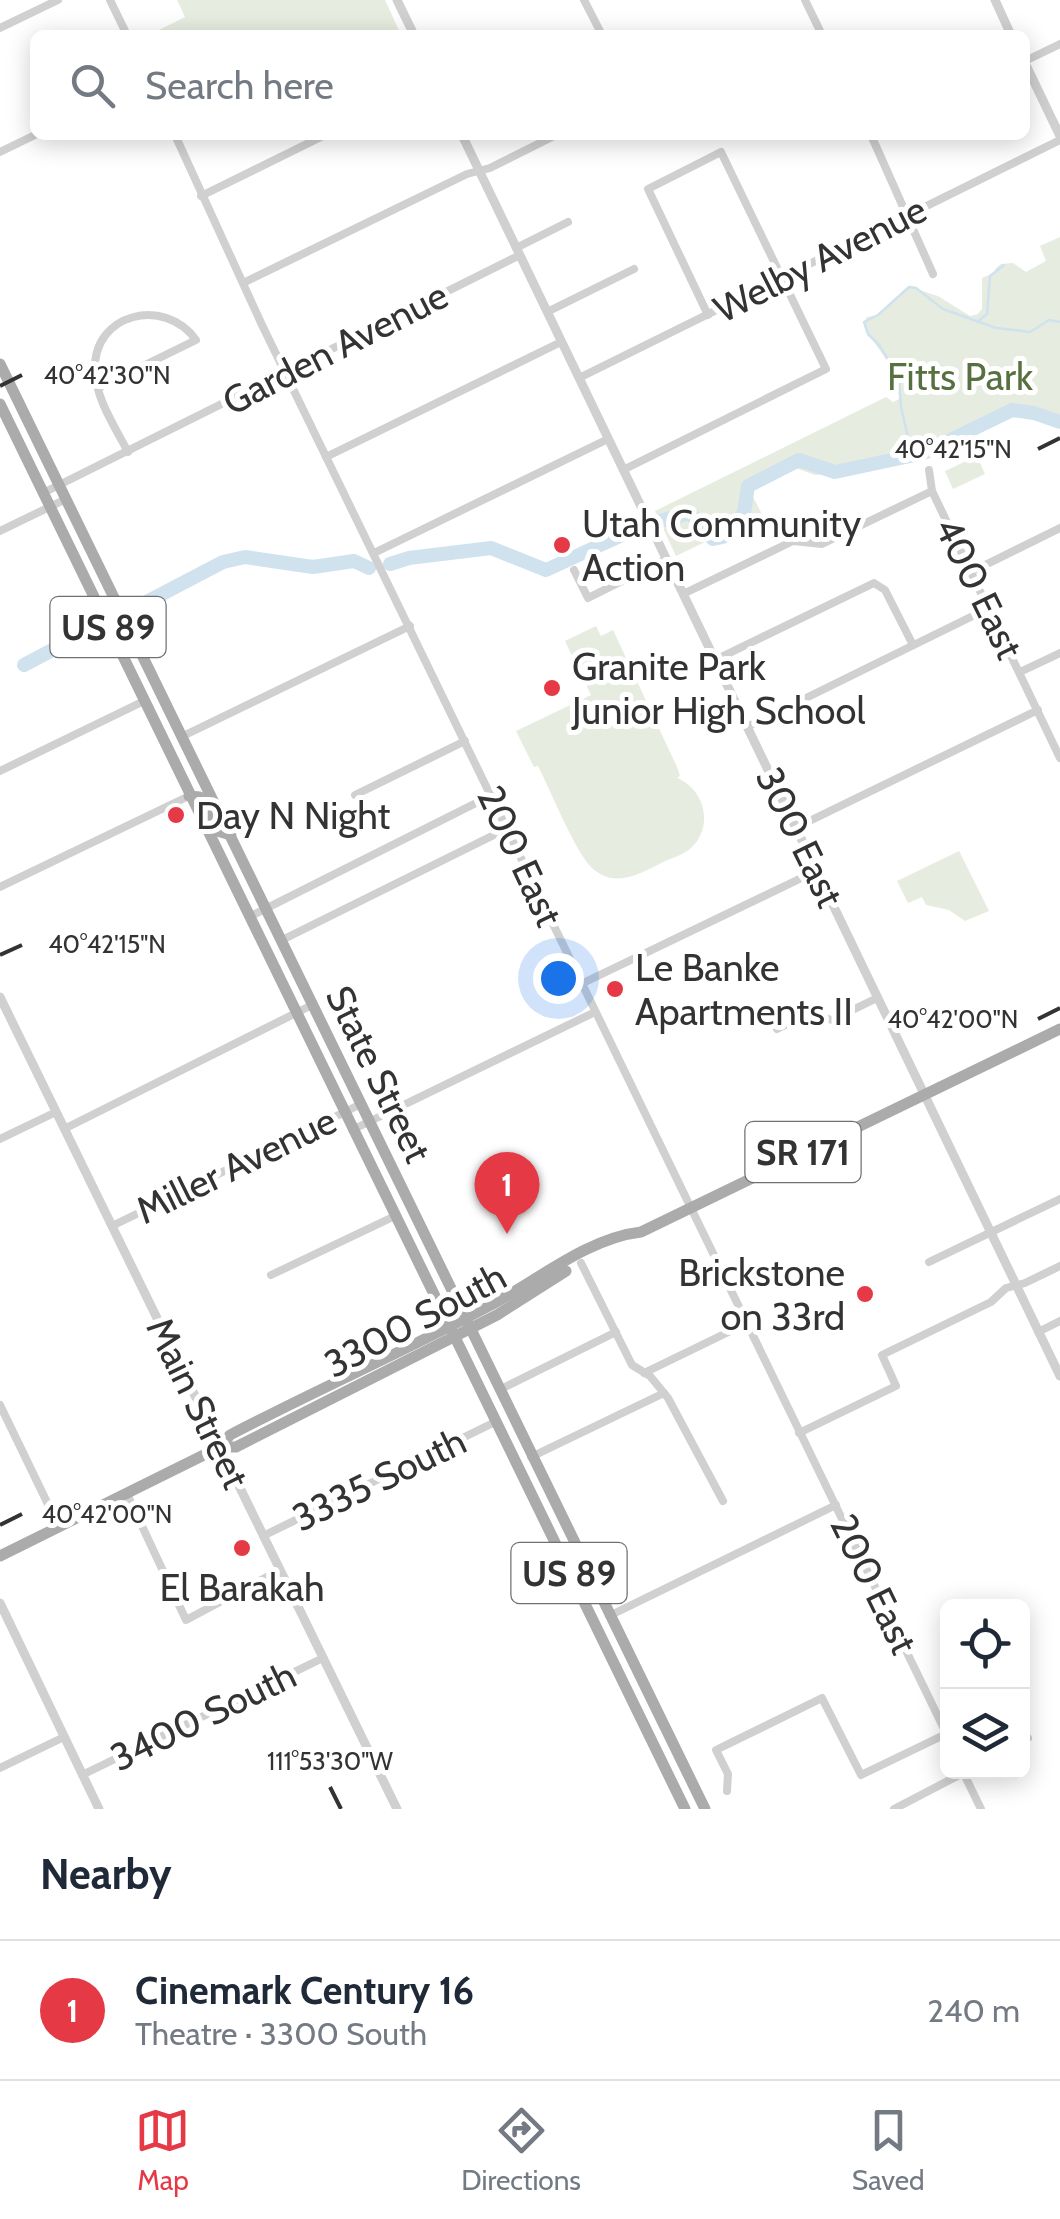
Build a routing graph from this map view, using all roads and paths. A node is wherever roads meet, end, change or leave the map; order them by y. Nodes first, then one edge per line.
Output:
1 (58, 0) edge
2 (110, 0) edge
3 (397, 0) edge
4 (584, 0) edge
5 (805, 0) edge
6 (994, 0) edge
7 (0, 28) edge
8 (125, 30) edge
9 (412, 30) edge
10 (599, 30) edge
11 (820, 30) edge
12 (1009, 30) edge
13 (1060, 44) edge
14 (1030, 59) edge
15 (1030, 73) edge
16 (30, 137) edge
17 (1060, 138) edge
18 (177, 140) edge
19 (315, 140) edge
20 (464, 140) edge
21 (545, 140) edge
22 (872, 140) edge
23 (0, 152) edge
24 (479, 170) junction
25 (201, 196) junction
26 (907, 217) junction
27 (568, 222) dead end
28 (518, 252) junction
29 (634, 268) dead end
30 (932, 274) dead end
31 (783, 279) junction
32 (242, 283) junction
33 (547, 312) junction
34 (708, 315) junction
35 (562, 342) junction
36 (0, 364) edge
37 (285, 372) junction
38 (579, 378) junction
39 (98, 388) junction
40 (0, 404) edge
41 (608, 439) junction
42 (128, 452) junction
43 (326, 457) junction
44 (623, 470) junction
45 (929, 470) dead end
46 (59, 485) junction
47 (932, 490) junction
48 (43, 492) junction
49 (66, 500) junction
50 (50, 507) junction
51 (1060, 528) edge
52 (0, 531) edge
53 (374, 554) junction
54 (666, 559) junction
55 (574, 570) dead end
56 (971, 572) junction
57 (683, 594) junction
58 (989, 608) junction
59 (410, 626) junction
60 (913, 646) junction
61 (1060, 652) edge
62 (714, 660) junction
63 (1020, 672) junction
64 (144, 701) junction
65 (1038, 710) junction
66 (747, 727) junction
67 (181, 737) junction
68 (465, 741) junction
69 (1060, 758) edge
70 (0, 771) edge
71 (355, 795) dead end
72 (189, 796) junction
73 (490, 796) junction
74 (506, 828) junction
75 (795, 828) junction
76 (230, 835) junction
77 (816, 871) junction
78 (0, 888) edge
79 (265, 907) junction
80 (248, 917) junction
81 (282, 940) junction
82 (581, 984) junction
83 (0, 997) edge
84 (878, 998) junction
85 (312, 1005) junction
86 (594, 1012) junction
87 (296, 1014) junction
88 (1060, 1028) edge
89 (777, 1029) dead end
90 (923, 1094) junction
91 (360, 1104) junction
92 (56, 1112) junction
93 (344, 1112) junction
94 (369, 1122) junction
95 (64, 1129) junction
96 (352, 1130) junction
97 (0, 1139) edge
98 (1060, 1199) edge
99 (690, 1208) junction
100 (395, 1216) junction
101 (112, 1226) junction
102 (632, 1233) junction
103 (990, 1233) junction
104 (581, 1262) junction
105 (930, 1262) dead end
106 (1060, 1266) edge
107 (272, 1276) dead end
108 (1016, 1286) junction
109 (1060, 1322) edge
110 (748, 1323) junction
111 (466, 1324) junction
112 (452, 1332) junction
113 (616, 1332) junction
114 (1038, 1332) junction
115 (644, 1373) junction
116 (1060, 1376) edge
117 (499, 1390) junction
118 (664, 1393) junction
119 (0, 1405) edge
120 (496, 1422) junction
121 (799, 1433) junction
122 (220, 1447) junction
123 (531, 1457) junction
124 (127, 1494) junction
125 (723, 1501) dead end
126 (836, 1506) junction
127 (59, 1527) junction
128 (263, 1536) junction
129 (0, 1556) edge
130 (280, 1570) junction
131 (0, 1604) edge
132 (609, 1616) junction
133 (323, 1658) junction
134 (940, 1721) edge
135 (64, 1737) junction
136 (940, 1738) edge
137 (0, 1768) edge
138 (82, 1775) junction
139 (951, 1779) edge
140 (967, 1779) edge
141 (727, 1791) dead end
142 (99, 1809) edge
143 (397, 1809) edge
144 (684, 1809) edge
145 (704, 1809) edge
146 (894, 1809) edge
147 (981, 1809) edge

1 - 7 street
2 - 8 street
3 - 9 street
4 - 10 street
5 - 11 street
6 - 12 street
13 - 14 street
15 - 17 street
16 - 23 street
17 - 26 street, Welby Avenue
18 - 25 street, 200 East
19 - 25 street
20 - 24 street, 300 East
21 - 24 street
22 - 26 street
24 - 28 street, 300 East
24 - 32 street
25 - 32 street, 200 East
26 - 30 street
26 - 31 street, Welby Avenue
27 - 28 street, Garden Avenue
28 - 33 street, 300 East
28 - 37 street, Garden Avenue
29 - 33 street
31 - 34 street, Welby Avenue
31 - 34 street
31 - 44 street
32 - 37 street, 200 East
33 - 35 street, 300 East
34 - 38 street, Welby Avenue
35 - 38 street, 300 East
35 - 43 street
36 - 46 main road, State Street / US 89
37 - 42 street, Garden Avenue
37 - 43 street, 200 East
38 - 41 street, 300 East
39 - 39 street
39 - 42 street
40 - 48 main road, State Street / US 89
41 - 44 street, 300 East
41 - 53 street
42 - 46 street, Garden Avenue
43 - 53 street, 200 East
44 - 54 street, 300 East
45 - 47 street, 400 East
46 - 48 street, Garden Avenue
46 - 49 main road, State Street / US 89
47 - 56 street, 400 East
47 - 57 street
48 - 50 main road, State Street / US 89
49 - 50 street
49 - 67 main road, State Street / US 89
50 - 52 street
50 - 64 main road, State Street / US 89
51 - 56 street
53 - 59 street, 200 East
54 - 55 street
54 - 57 street, 300 East
56 - 58 street, 400 East
57 - 62 street, 300 East
58 - 60 street
58 - 63 street, 400 East
59 - 67 street
59 - 68 street, 200 East
60 - 62 street
60 - 66 street
61 - 63 street
62 - 66 street, 300 East
63 - 65 street, 400 East
64 - 70 street
64 - 72 main road, State Street / US 89
65 - 69 street, 400 East
65 - 75 street
66 - 75 street, 300 East
67 - 76 main road, State Street / US 89
68 - 71 street
68 - 73 street, 200 East
72 - 76 main road
72 - 78 street
72 - 80 main road, State Street / US 89
73 - 74 street, 200 East
73 - 79 street
74 - 81 street
74 - 82 street, 200 East
75 - 77 street, 300 East
76 - 79 main road, State Street / US 89
77 - 82 street
77 - 84 street, 300 East
79 - 80 street
79 - 81 main road, State Street / US 89
80 - 87 main road, State Street / US 89
81 - 85 main road, State Street / US 89
82 - 86 street, 200 East
83 - 92 street, Main Street
84 - 89 street
84 - 90 street, 300 East
85 - 87 street
85 - 91 main road, State Street / US 89
86 - 94 street
86 - 99 street, 200 East
87 - 93 main road, State Street / US 89
87 - 95 street
88 - 90 main road, 3300 South / SR 171
90 - 99 main road, 3300 South / SR 171
90 - 103 street, 300 East
91 - 93 street, Miller Avenue
91 - 94 main road, State Street / US 89
92 - 95 street, Main Street
92 - 97 street
93 - 96 main road, State Street / US 89
93 - 101 street, Miller Avenue
94 - 96 street
94 - 111 main road, State Street / US 89
95 - 101 street, Main Street
96 - 100 main road, State Street / US 89
98 - 103 street
99 - 102 main road, 3300 South / SR 171
99 - 110 street, 200 East
100 - 107 street
100 - 112 main road, State Street / US 89
101 - 122 street, Main Street
102 - 104 main road, 3300 South / SR 171
102 - 111 main road, 3300 South / SR 171
103 - 105 street
103 - 108 street, 300 East
104 - 111 main road, 3300 South / SR 171
104 - 113 street
106 - 108 street
108 - 114 street, 300 East
108 - 121 street
109 - 114 street
110 - 115 street
110 - 121 street, 200 East
111 - 112 main road, 3300 South / SR 171
111 - 117 main road, State Street / US 89
112 - 120 main road, State Street / US 89
112 - 122 main road, 3300 South / SR 171
113 - 115 street
113 - 117 street
114 - 116 street, 300 East
115 - 118 street
117 - 123 main road, State Street / US 89
118 - 123 street
118 - 125 street
119 - 127 street
120 - 128 street, 3335 South
120 - 144 main road, State Street / US 89
121 - 126 street, 200 East
122 - 124 main road, 3300 South / SR 171
122 - 128 street, Main Street
123 - 132 main road, State Street / US 89
124 - 127 main road, 3300 South / SR 171
124 - 130 street
126 - 132 street
126 - 134 street, 200 East
127 - 129 main road, 3300 South / SR 171
128 - 130 street, Main Street
130 - 133 street, Main Street
131 - 135 street
132 - 145 main road, State Street / US 89
133 - 138 street, 3400 South
133 - 143 street, Main Street
135 - 137 street
135 - 138 street
136 - 141 street
138 - 142 street
139 - 146 street
140 - 147 street

